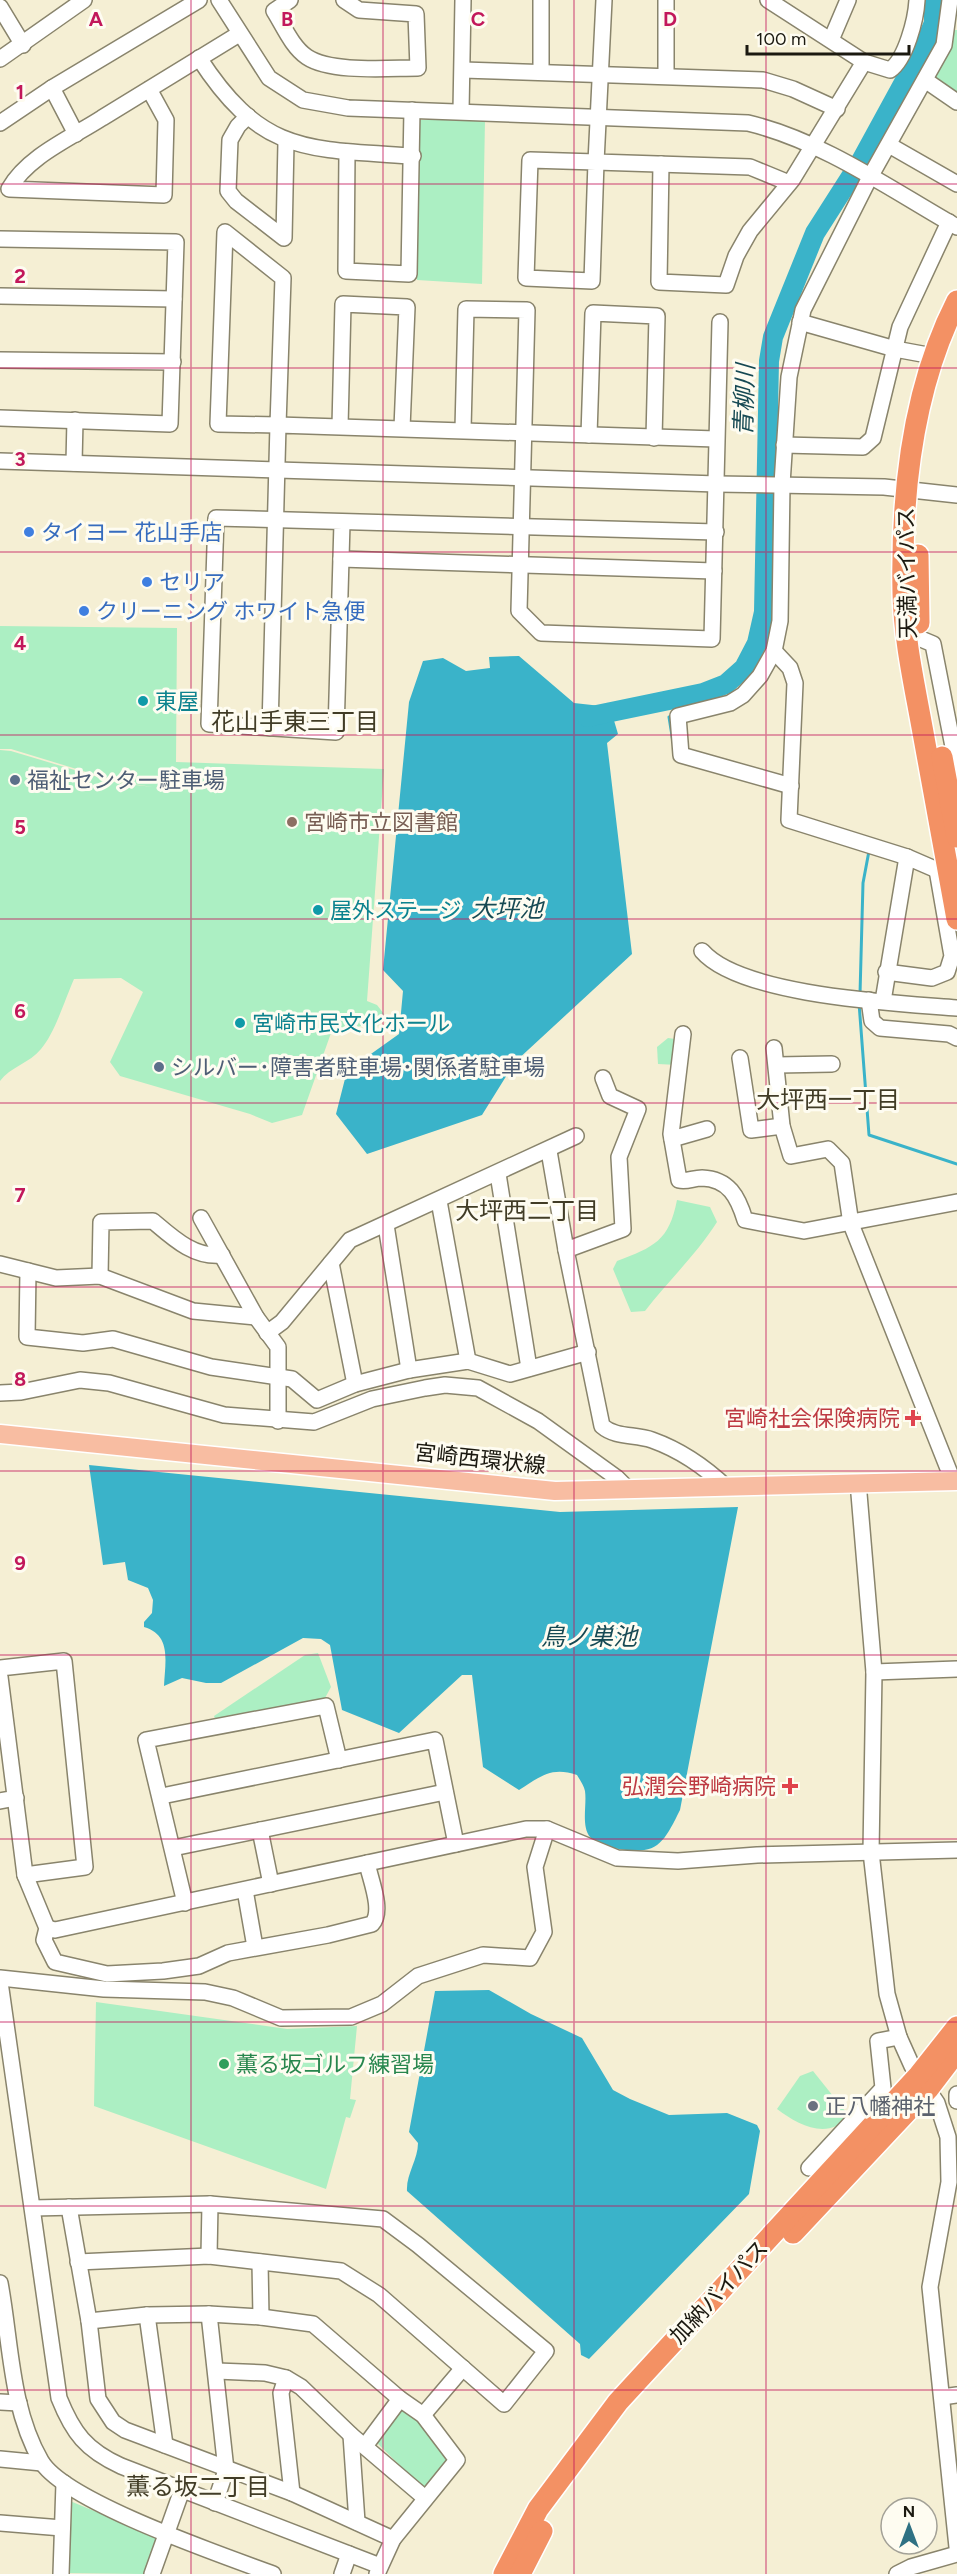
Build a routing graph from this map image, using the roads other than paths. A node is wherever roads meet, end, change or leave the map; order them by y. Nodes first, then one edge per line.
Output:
1 (84, 0) edge
2 (199, 0) edge
3 (219, 0) edge
4 (290, 0) edge
5 (344, 0) edge
6 (463, 0) edge
7 (541, 0) edge
8 (604, 0) edge
9 (666, 0) edge
10 (768, 0) edge
11 (848, 0) edge
12 (917, 0) edge
13 (950, 0) edge
14 (67, 5) edge
15 (0, 7) edge
16 (953, 17) edge
17 (238, 34) junction
18 (831, 40) junction
19 (23, 45) junction
20 (199, 58) junction
21 (0, 59) edge
22 (864, 62) junction
23 (463, 70) junction
24 (541, 72) junction
25 (599, 74) junction
26 (666, 75) junction
27 (925, 80) junction
28 (52, 88) junction
29 (148, 89) junction
30 (957, 102) edge
31 (837, 109) junction
32 (412, 110) junction
33 (461, 111) junction
34 (248, 116) junction
35 (599, 116) junction
36 (0, 123) edge
37 (76, 134) junction
38 (286, 142) junction
39 (889, 144) junction
40 (815, 146) junction
41 (347, 152) junction
42 (413, 156) junction
43 (596, 162) junction
44 (661, 164) junction
45 (870, 177) junction
46 (789, 183) junction
47 (957, 184) edge
48 (953, 225) edge
49 (0, 239) edge
50 (0, 296) edge
51 (174, 299) junction
52 (957, 301) edge
53 (720, 322) dead end
54 (800, 322) junction
55 (957, 335) edge
56 (895, 349) junction
57 (933, 356) junction
58 (0, 360) edge
59 (173, 363) junction
60 (0, 418) edge
61 (75, 420) junction
62 (278, 425) junction
63 (340, 426) junction
64 (402, 428) junction
65 (463, 429) junction
66 (523, 433) junction
67 (589, 435) junction
68 (654, 438) junction
69 (716, 439) junction
70 (784, 445) junction
71 (0, 461) edge
72 (74, 463) junction
73 (277, 471) junction
74 (521, 477) junction
75 (717, 484) junction
76 (780, 484) junction
77 (913, 489) junction
78 (957, 495) edge
79 (277, 521) junction
80 (342, 523) junction
81 (521, 528) junction
82 (716, 532) junction
83 (341, 559) junction
84 (520, 564) junction
85 (714, 571) junction
86 (921, 639) junction
87 (774, 651) junction
88 (953, 721) edge
89 (270, 728) junction
90 (957, 767) edge
91 (791, 786) junction
92 (957, 837) edge
93 (907, 857) junction
94 (942, 867) junction
95 (957, 920) edge
96 (702, 951) dead end
97 (886, 972) junction
98 (868, 999) junction
99 (957, 1008) edge
100 (683, 1034) dead end
101 (957, 1038) edge
102 (774, 1048) dead end
103 (740, 1058) dead end
104 (832, 1064) dead end
105 (777, 1065) junction
106 (603, 1078) dead end
107 (782, 1126) junction
108 (707, 1129) dead end
109 (576, 1136) dead end
110 (672, 1139) junction
111 (549, 1151) junction
112 (498, 1174) junction
113 (439, 1201) junction
114 (957, 1202) edge
115 (201, 1218) dead end
116 (851, 1224) junction
117 (386, 1225) junction
118 (566, 1250) junction
119 (222, 1255) junction
120 (331, 1263) junction
121 (0, 1264) edge
122 (28, 1271) junction
123 (100, 1276) junction
124 (256, 1317) junction
125 (267, 1333) junction
126 (588, 1352) junction
127 (468, 1361) junction
128 (529, 1368) junction
129 (408, 1370) junction
130 (279, 1376) junction
131 (355, 1384) junction
132 (0, 1393) edge
133 (278, 1420) junction
134 (0, 1434) edge
135 (955, 1481) edge
136 (858, 1482) junction
137 (727, 1488) junction
138 (629, 1490) junction
139 (0, 1668) edge
140 (957, 1669) edge
141 (874, 1672) junction
142 (0, 1677) edge
143 (339, 1760) junction
144 (445, 1792) junction
145 (162, 1796) junction
146 (16, 1798) junction
147 (0, 1801) edge
148 (547, 1829) junction
149 (260, 1830) junction
150 (456, 1844) junction
151 (173, 1848) junction
152 (957, 1850) edge
153 (871, 1852) junction
154 (367, 1863) junction
155 (25, 1875) junction
156 (271, 1884) junction
157 (245, 1890) junction
158 (185, 1903) junction
159 (47, 1928) junction
160 (255, 1947) junction
161 (163, 1971) junction
162 (0, 1980) edge
163 (165, 1990) junction
164 (957, 2027) edge
165 (899, 2037) junction
166 (957, 2051) edge
167 (924, 2082) junction
168 (957, 2094) edge
169 (957, 2101) edge
170 (809, 2168) dead end
171 (210, 2204) junction
172 (951, 2206) edge
173 (69, 2207) junction
174 (33, 2208) junction
175 (209, 2256) junction
176 (78, 2262) junction
177 (260, 2262) junction
178 (0, 2283) edge
179 (2, 2304) edge
180 (209, 2314) junction
181 (147, 2315) junction
182 (261, 2317) junction
183 (89, 2321) junction
184 (463, 2368) junction
185 (217, 2371) junction
186 (286, 2378) junction
187 (949, 2396) edge
188 (400, 2399) junction
189 (0, 2402) edge
190 (19, 2403) junction
191 (423, 2415) junction
192 (351, 2435) junction
193 (165, 2445) junction
194 (365, 2446) junction
195 (0, 2460) edge
196 (42, 2463) junction
197 (226, 2470) junction
198 (64, 2483) junction
199 (182, 2490) junction
200 (292, 2493) junction
201 (425, 2498) junction
202 (215, 2503) junction
203 (357, 2522) junction
204 (0, 2523) edge
205 (62, 2528) junction
206 (168, 2535) junction
207 (393, 2539) junction
208 (957, 2547) edge
209 (349, 2554) junction
210 (957, 2554) edge
211 (378, 2570) edge
212 (61, 2574) edge
213 (152, 2574) edge
214 (273, 2574) edge
215 (342, 2574) edge
216 (504, 2574) edge
217 (520, 2574) edge
218 (897, 2574) edge

1 - 14 street
2 - 28 street
3 - 17 street
4 - 5 street
6 - 23 street
7 - 24 street
8 - 25 street
9 - 26 street
10 - 18 street
11 - 18 street
12 - 22 street
13 - 16 street
14 - 19 street
15 - 19 street
16 - 27 street
17 - 20 street
17 - 32 street
18 - 22 street
19 - 21 street
20 - 29 street
20 - 34 street
22 - 31 street
23 - 24 street
23 - 33 street
24 - 25 street
25 - 26 street
25 - 35 street
26 - 31 street
27 - 30 street
27 - 39 street
28 - 36 street
28 - 37 street
29 - 37 street
29 - 37 street
31 - 40 street
32 - 33 street
32 - 42 street
33 - 35 street
34 - 38 street
34 - 38 street
35 - 40 street
35 - 43 street
38 - 41 street
39 - 45 street
39 - 47 street
40 - 45 street
40 - 46 street
41 - 42 street
41 - 42 street
43 - 43 street
43 - 44 street
44 - 46 street
44 - 46 street
45 - 48 street
45 - 54 street
48 - 56 street
49 - 51 street
50 - 51 street
51 - 59 street
52 - 57 highway, 天満バイパス
53 - 69 street
54 - 56 street
54 - 70 street
55 - 77 highway, 天満バイパス
56 - 57 street
56 - 70 street
57 - 77 highway, 天満バイパス
58 - 59 street
59 - 61 street
60 - 61 street
61 - 72 street
62 - 62 street
62 - 63 street
62 - 73 street
63 - 64 street
63 - 64 street
64 - 65 street
65 - 66 street
65 - 66 street
66 - 67 street
66 - 74 street
67 - 68 street
67 - 68 street
68 - 69 street
69 - 75 street
70 - 76 street
71 - 72 street
72 - 73 street
73 - 74 street
73 - 79 street
74 - 75 street
74 - 81 street
75 - 76 street
75 - 82 street
76 - 77 street
76 - 87 street
77 - 78 street
77 - 86 highway, 天満バイパス
77 - 94 highway, 天満バイパス
79 - 80 street
79 - 89 street
79 - 89 street
80 - 81 street
80 - 83 street
81 - 82 street
81 - 84 street
82 - 85 street
83 - 84 street
83 - 89 street
84 - 85 street
84 - 85 street
86 - 88 street
86 - 92 highway, 天満バイパス
87 - 91 street
87 - 91 street
88 - 90 street
91 - 93 street
93 - 94 street
93 - 97 street
94 - 95 highway, 天満バイパス
94 - 97 street
96 - 98 street
97 - 98 street
98 - 99 street
98 - 101 street
100 - 110 street
102 - 105 street
103 - 107 street
104 - 105 street
105 - 107 street
106 - 118 street
107 - 116 street
108 - 110 street
109 - 111 street
110 - 116 street
111 - 112 street
111 - 118 street
112 - 113 street
112 - 128 street
113 - 117 street
113 - 127 street
114 - 116 street
115 - 119 street
116 - 135 street
117 - 120 street
117 - 129 street
118 - 126 street
119 - 123 street
119 - 124 street
120 - 125 street
120 - 131 street
121 - 122 street
122 - 123 street
122 - 130 street
123 - 124 street
124 - 125 street
125 - 130 street
126 - 128 street
126 - 137 street
127 - 128 street
127 - 129 street
129 - 131 street
130 - 131 street
130 - 133 street
132 - 133 street
133 - 138 street
134 - 138 main road, 宮崎西環状線
135 - 136 main road, 宮崎西環状線
136 - 137 main road, 宮崎西環状線
136 - 141 street
137 - 138 main road, 宮崎西環状線
139 - 155 street
140 - 141 street
141 - 153 street
142 - 146 street
143 - 144 street
143 - 145 street
143 - 145 street
144 - 149 street
144 - 150 street
145 - 151 street
146 - 147 street
146 - 155 street
148 - 150 street
148 - 153 street
148 - 163 street
149 - 151 street
149 - 156 street
150 - 154 street
151 - 158 street
152 - 153 street
153 - 165 street
154 - 156 street
154 - 160 street
155 - 159 street
156 - 157 street
157 - 158 street
157 - 160 street
158 - 159 street
159 - 161 street
160 - 161 street
161 - 163 street
162 - 163 street
162 - 174 street
164 - 167 highway, 加納バイパス
165 - 167 street
165 - 170 street
166 - 167 highway, 加納バイパス
167 - 172 street
167 - 216 highway, 加納バイパス
167 - 217 highway, 加納バイパス
168 - 169 street
171 - 173 street
171 - 175 street
171 - 184 street
172 - 187 street
173 - 174 street
173 - 176 street
174 - 199 street
175 - 176 street
175 - 177 street
176 - 183 street
177 - 182 street
177 - 184 street
178 - 179 street
179 - 190 street
180 - 181 street
180 - 182 street
180 - 185 street
181 - 183 street
181 - 193 street
182 - 188 street
183 - 193 street
184 - 191 street
185 - 186 street
185 - 197 street
186 - 192 street
186 - 200 street
187 - 208 street
188 - 191 street
188 - 194 street
189 - 190 street
190 - 196 street
191 - 201 street
192 - 194 street
192 - 203 street
193 - 197 street
194 - 201 street
195 - 196 street
196 - 198 street
197 - 200 street
197 - 202 street
198 - 205 street
198 - 206 street
199 - 202 street
199 - 206 street
200 - 203 street
201 - 207 street
202 - 209 street
203 - 207 street
204 - 205 street
205 - 212 street
206 - 213 street
206 - 214 street
207 - 211 street
209 - 211 street
209 - 215 street
210 - 218 street

